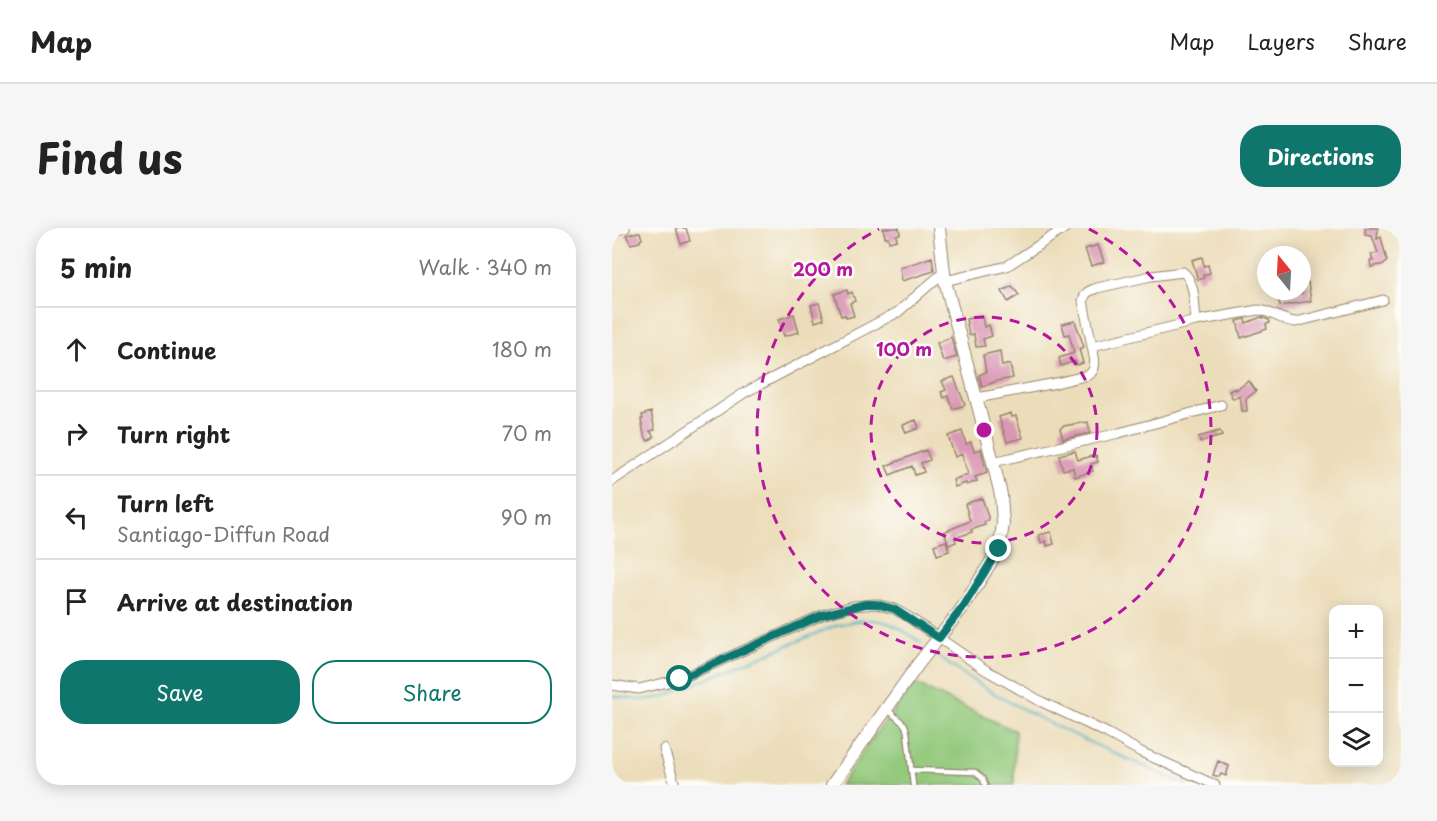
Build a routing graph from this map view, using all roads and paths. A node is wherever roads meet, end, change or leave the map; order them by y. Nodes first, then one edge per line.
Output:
1 (625, 228) edge
2 (939, 228) edge
3 (1065, 228) edge
4 (612, 231) edge
5 (944, 277) junction
6 (1383, 300) dead end
7 (1196, 321) junction
8 (1092, 346) junction
9 (977, 398) junction
10 (1221, 405) dead end
11 (993, 462) junction
12 (612, 481) edge
13 (939, 638) junction
14 (612, 685) edge
15 (887, 709) junction
16 (664, 749) dead end
17 (911, 770) junction
18 (675, 785) edge
19 (832, 785) edge
20 (913, 785) edge
21 (985, 785) edge
22 (1215, 785) edge

1 - 4 street
2 - 5 main road
3 - 5 street
5 - 9 main road
5 - 12 street
6 - 7 street
7 - 8 street
7 - 8 street
8 - 9 street
9 - 11 main road
10 - 11 street
11 - 13 main road
13 - 14 street
13 - 15 main road
13 - 22 street
15 - 17 lane
15 - 19 main road
16 - 18 street
17 - 20 lane
17 - 21 lane

